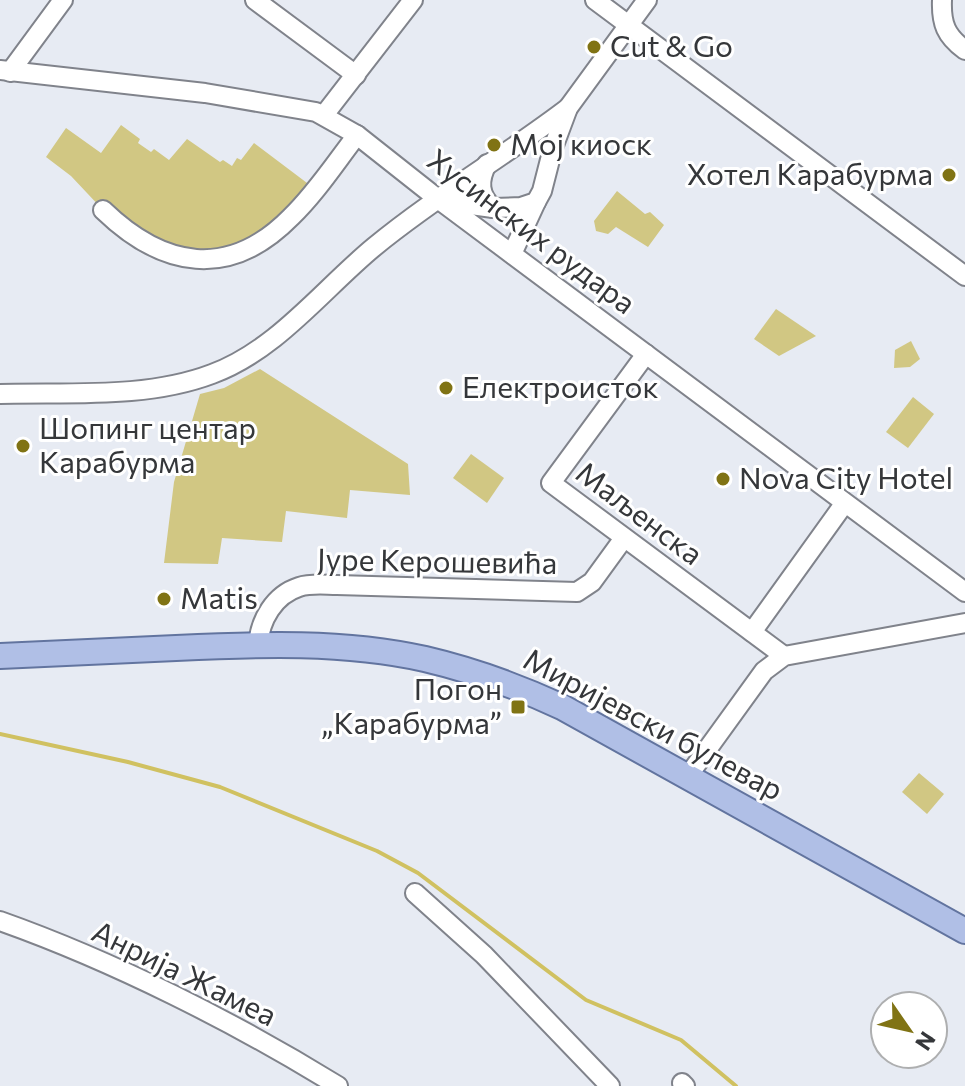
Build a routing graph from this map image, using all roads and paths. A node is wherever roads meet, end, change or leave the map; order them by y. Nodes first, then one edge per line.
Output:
1 (63, 0) edge
2 (255, 0) edge
3 (413, 0) edge
4 (595, 0) edge
5 (647, 0) edge
6 (942, 0) edge
7 (628, 25) junction
8 (965, 50) edge
9 (5, 71) edge
10 (356, 75) junction
11 (568, 108) junction
12 (324, 115) junction
13 (357, 135) junction
14 (516, 145) junction
15 (487, 164) junction
16 (548, 166) junction
17 (438, 199) junction
18 (536, 202) junction
19 (493, 208) junction
20 (103, 210) dead end
21 (470, 215) junction
22 (512, 254) junction
23 (965, 276) edge
24 (646, 354) junction
25 (0, 394) edge
26 (844, 504) junction
27 (624, 538) junction
28 (965, 592) edge
29 (965, 623) edge
30 (752, 632) junction
31 (258, 645) junction
32 (0, 656) edge
33 (784, 656) junction
34 (688, 776) junction
35 (415, 893) dead end
36 (0, 921) edge
37 (965, 931) edge
38 (338, 1086) edge
39 (610, 1086) edge

1 - 9 street
2 - 10 street
3 - 10 street
4 - 7 street
5 - 7 street
6 - 8 street
7 - 11 street
7 - 23 street
9 - 12 street, Хусинских рудара
10 - 12 street
11 - 14 street
11 - 16 street
12 - 13 street, Хусинских рудара
13 - 17 street, Хусинских рудара
13 - 20 street
14 - 15 street
14 - 16 street
15 - 17 street
15 - 19 street
15 - 21 street
16 - 18 street
17 - 21 street, Хусинских рудара
17 - 25 street
18 - 19 street
18 - 22 street
19 - 21 street
21 - 22 street, Хусинских рудара
22 - 24 street, Хусинских рудара
24 - 26 street, Хусинских рудара
24 - 27 street, Маљенска
26 - 28 street, Хусинских рудара
26 - 30 street
27 - 30 street, Маљенска
27 - 31 street, Јуре Керошевића
29 - 33 street
30 - 33 street, Маљенска
31 - 32 main road, Миријевски булевар
31 - 34 main road, Миријевски булевар
33 - 34 street
34 - 37 main road, Миријевски булевар
35 - 39 street
36 - 38 street, Анрија Жамеа

